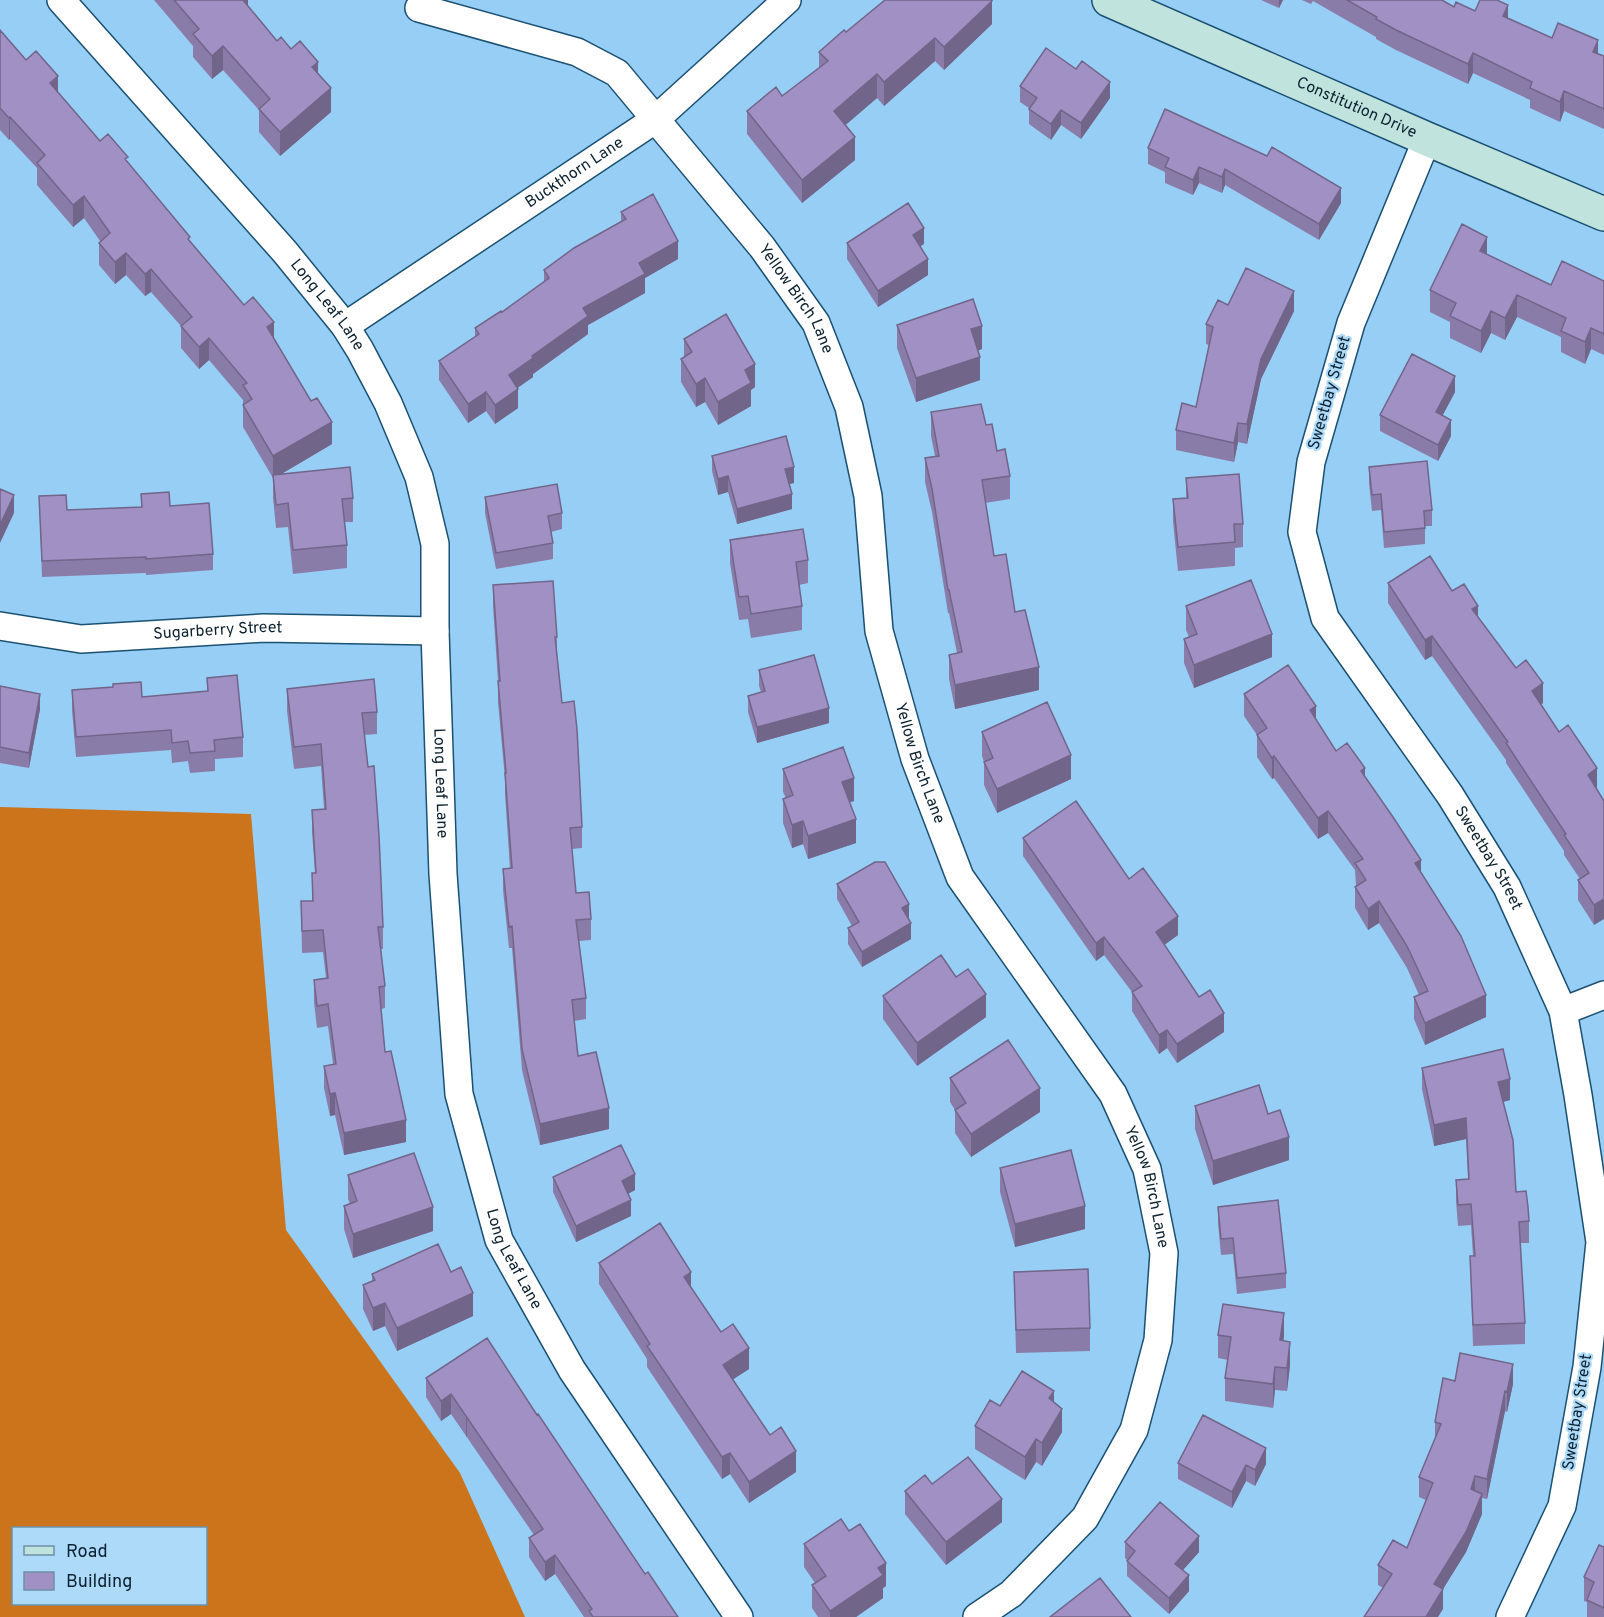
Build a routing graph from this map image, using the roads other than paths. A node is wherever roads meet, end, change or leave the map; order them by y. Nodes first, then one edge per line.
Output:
1 (61, 0) edge
2 (787, 0) edge
3 (1109, 0) edge
4 (419, 8) dead end
5 (656, 119) junction
6 (1427, 139) junction
7 (1604, 214) edge
8 (345, 326) junction
9 (0, 627) edge
10 (435, 632) junction
11 (1604, 995) edge
12 (1563, 1011) junction
13 (739, 1617) edge
14 (977, 1617) edge
15 (1510, 1617) edge

1 - 8 street, Long Leaf Lane
2 - 5 street, Buckthorn Lane
3 - 6 street, Constitution Drive
4 - 5 street, Yellow Birch Lane
5 - 8 street, Buckthorn Lane
5 - 14 street, Yellow Birch Lane
6 - 7 street, Constitution Drive
6 - 12 street, Sweetbay Street
8 - 10 street, Long Leaf Lane
9 - 10 street, Sugarberry Street
10 - 13 street, Long Leaf Lane
11 - 12 street
12 - 15 street, Sweetbay Street

